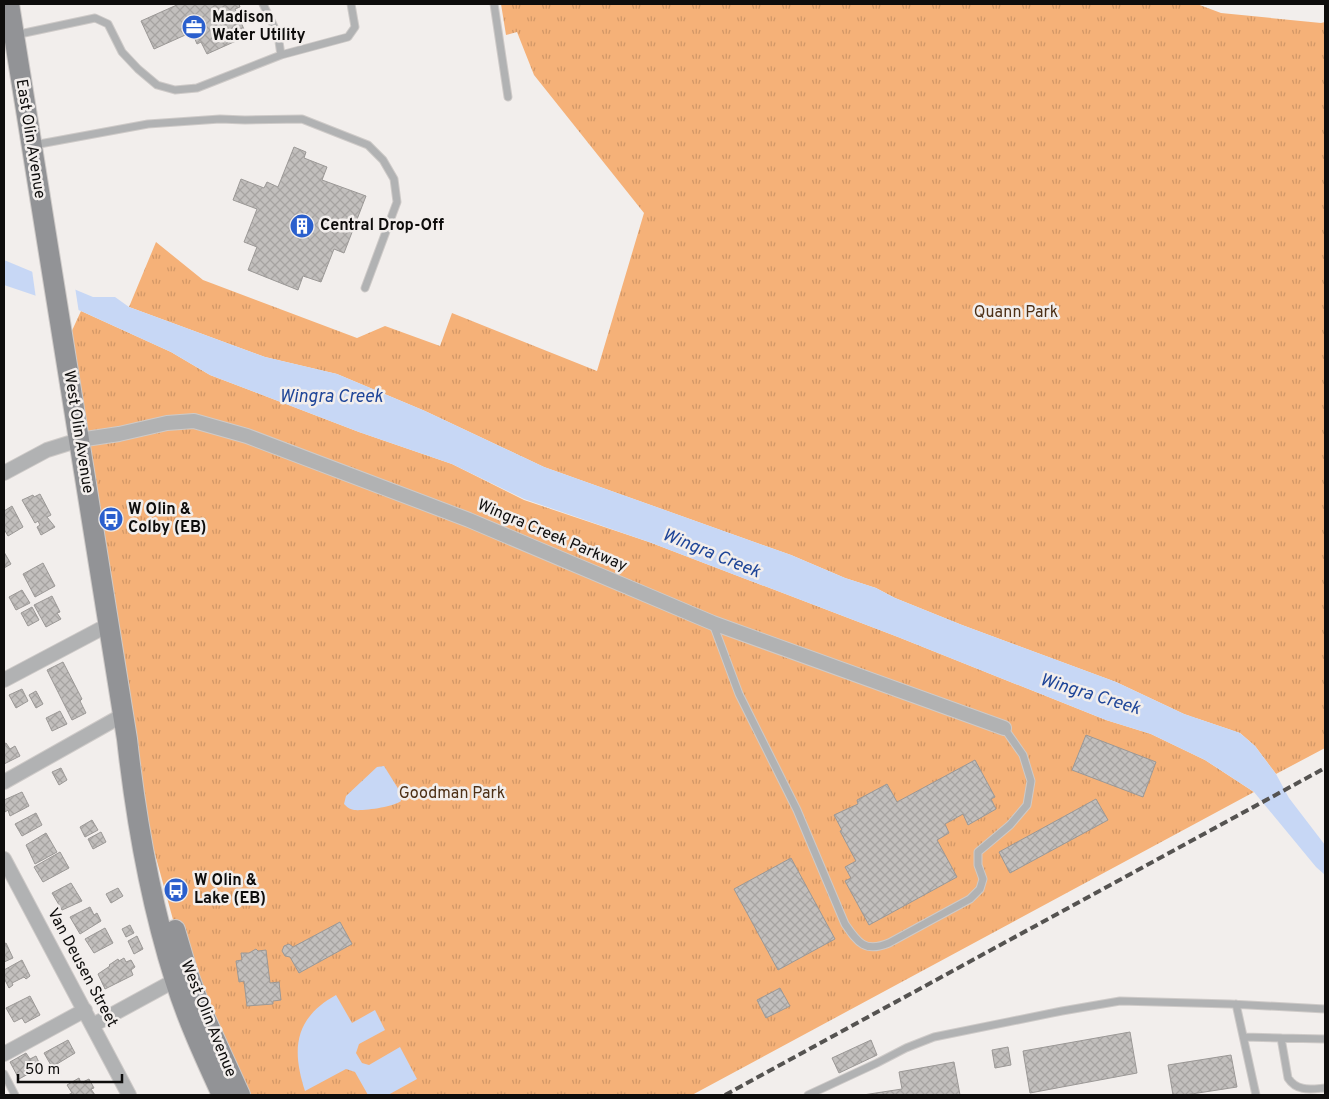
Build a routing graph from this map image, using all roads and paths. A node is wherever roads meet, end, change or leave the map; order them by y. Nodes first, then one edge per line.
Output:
1 (9, 4) edge
2 (263, 4) edge
3 (351, 4) edge
4 (494, 4) edge
5 (10, 31) edge
6 (281, 55) junction
7 (508, 97) dead end
8 (31, 145) junction
9 (48, 244) joint
10 (365, 288) dead end
11 (79, 440) junction
12 (4, 473) edge
13 (713, 623) junction
14 (108, 624) junction
15 (4, 680) edge
16 (123, 715) junction
17 (1004, 728) joint
18 (4, 782) edge
19 (4, 859) edge
20 (181, 977) junction
21 (1236, 1004) junction
22 (1325, 1009) edge
23 (86, 1010) junction
24 (93, 1025) junction
25 (1244, 1037) junction
26 (1281, 1038) junction
27 (1325, 1039) edge
28 (4, 1054) edge
29 (4, 1074) edge
30 (1325, 1088) edge
31 (15, 1095) edge
32 (130, 1095) edge
33 (222, 1095) edge
34 (240, 1095) edge
35 (808, 1095) edge
36 (1256, 1095) edge

1 - 5 street, East Olin Avenue
2 - 6 lane
3 - 6 lane
4 - 7 lane
5 - 6 lane
5 - 8 street, East Olin Avenue
8 - 9 street, East Olin Avenue
8 - 10 lane
9 - 11 street, West Olin Avenue
11 - 12 street, Wingra Creek Parkway
11 - 13 street, Wingra Creek Parkway
11 - 14 street, West Olin Avenue
13 - 17 street, Wingra Creek Parkway
13 - 17 lane
14 - 15 street
14 - 16 street, West Olin Avenue
16 - 18 street
16 - 20 street, West Olin Avenue
19 - 23 street, Van Deusen Street
20 - 24 street
20 - 33 street, West Olin Avenue
20 - 34 street, West Olin Avenue
21 - 22 lane
21 - 25 lane
21 - 35 lane
23 - 24 street, Van Deusen Street
23 - 28 street
24 - 32 street, Van Deusen Street
25 - 26 lane
25 - 36 lane
26 - 27 lane
26 - 30 lane
29 - 31 lane

